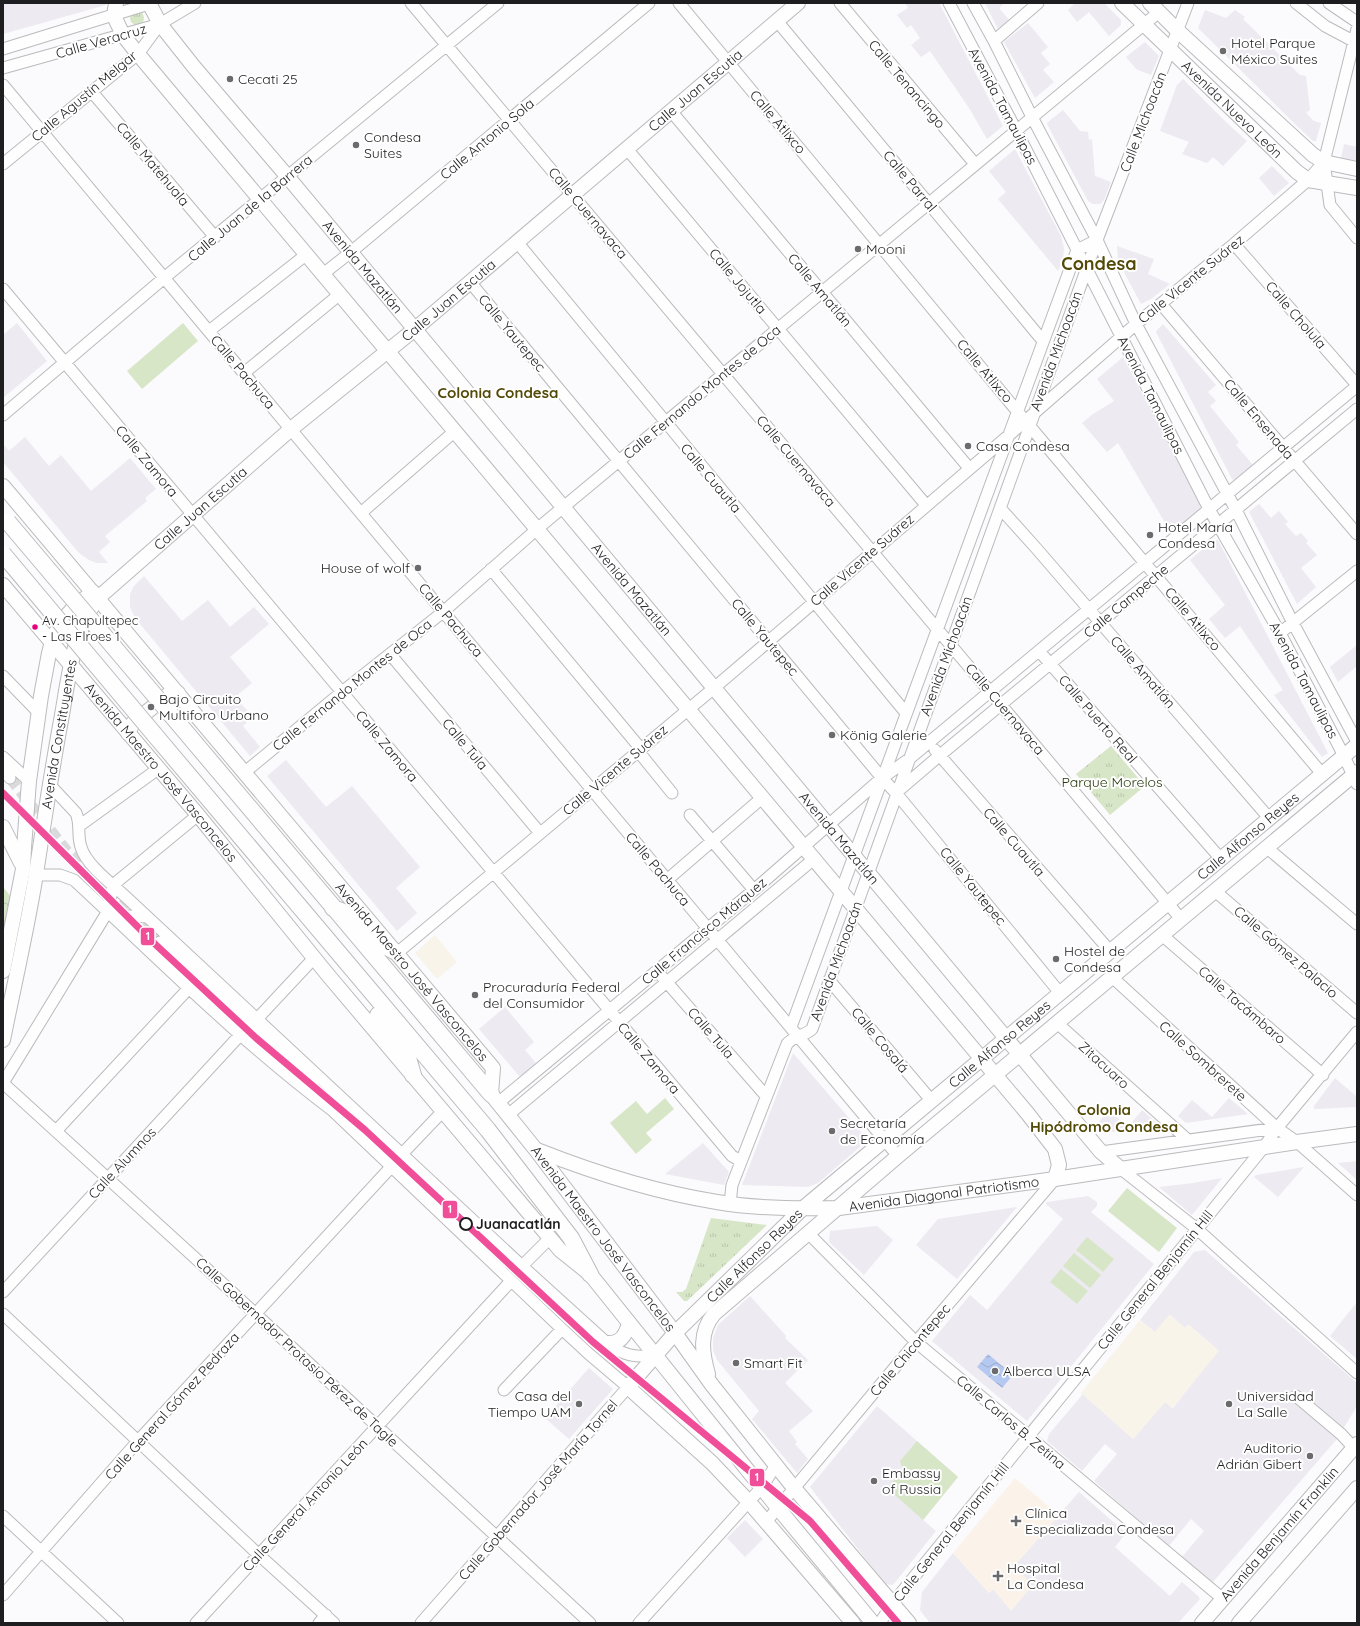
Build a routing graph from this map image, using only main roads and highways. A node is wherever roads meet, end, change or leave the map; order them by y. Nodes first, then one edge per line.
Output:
1 (149, 3) edge
2 (798, 3) edge
3 (1122, 3) edge
4 (1154, 8) edge
5 (115, 9) edge
6 (1357, 169) edge
7 (1357, 188) edge
8 (415, 329) junction
9 (388, 351) junction
10 (3, 486) edge
11 (6, 519) edge
12 (3, 554) edge
13 (3, 585) edge
14 (96, 595) junction
15 (52, 642) junction
16 (71, 664) junction
17 (178, 693) junction
18 (128, 733) junction
19 (1357, 745) edge
20 (1356, 777) edge
21 (3, 827) edge
22 (30, 872) junction
23 (332, 908) junction
24 (395, 952) junction
25 (3, 971) edge
26 (369, 989) junction
27 (1006, 1038) junction
28 (3, 1040) edge
29 (1019, 1054) junction
30 (982, 1058) junction
31 (996, 1074) junction
32 (413, 1075) junction
33 (495, 1098) junction
34 (1357, 1134) edge
35 (536, 1150) junction
36 (1121, 1169) junction
37 (1055, 1179) junction
38 (839, 1208) junction
39 (802, 1209) junction
40 (590, 1274) junction
41 (629, 1323) junction
42 (675, 1333) junction
43 (607, 1343) road end
44 (655, 1356) junction
45 (712, 1386) junction
46 (1355, 1446) edge
47 (1357, 1488) edge
48 (1242, 1622) edge
49 (853, 1623) edge
50 (873, 1623) edge
51 (909, 1623) edge
52 (1202, 1623) edge

1 - 8 main road, Avenida Mazatlán
2 - 8 main road, Calle Juan Escutia
3 - 7 main road, Avenida Nuevo León
4 - 6 main road, Avenida Nuevo León
5 - 9 main road
8 - 9 main road, Calle Juan Escutia
8 - 27 main road, Avenida Mazatlán
9 - 14 main road, Calle Juan Escutia
9 - 30 main road
10 - 14 main road, Avenida Maestro José Vasconcelos
11 - 23 highway, bridge
12 - 26 highway, bridge
13 - 15 main road, Avenida Maestro José Vasconcelos
14 - 15 main road, Avenida Constituyentes
14 - 16 main road, Avenida Constituyentes
14 - 17 main road, Avenida Maestro José Vasconcelos
15 - 16 main road, Avenida Maestro José Vasconcelos
15 - 22 main road, Avenida Constituyentes
16 - 18 main road, Avenida Maestro José Vasconcelos
16 - 22 main road, Avenida Constituyentes
17 - 18 main road
17 - 24 main road, Avenida Maestro José Vasconcelos
18 - 32 main road, Avenida Maestro José Vasconcelos
19 - 27 main road, Calle Alfonso Reyes
20 - 29 main road, Calle Alfonso Reyes
21 - 22 main road
22 - 25 main road, Avenida Constituyentes
22 - 28 main road, Avenida Constituyentes
23 - 24 highway
23 - 33 highway
24 - 33 main road, Avenida Maestro José Vasconcelos
26 - 32 highway
26 - 40 highway
27 - 29 main road, Avenida Mazatlán
27 - 30 main road, Calle Alfonso Reyes
29 - 31 main road, Calle Alfonso Reyes
29 - 36 main road, Avenida Mazatlán
30 - 31 main road
30 - 39 main road, Calle Alfonso Reyes
31 - 37 main road
31 - 38 main road, Calle Alfonso Reyes
32 - 40 main road, Avenida Maestro José Vasconcelos
33 - 35 main road, Avenida Maestro José Vasconcelos
34 - 36 main road, Avenida Diagonal Patriotismo
35 - 39 main road, Avenida Diagonal Patriotismo
35 - 42 main road, Avenida Maestro José Vasconcelos
36 - 37 main road, Avenida Diagonal Patriotismo
37 - 38 main road, Avenida Diagonal Patriotismo
38 - 39 main road, Avenida Diagonal Patriotismo
38 - 45 main road, Calle Alfonso Reyes
39 - 42 main road, Calle Alfonso Reyes
40 - 41 main road, Avenida Maestro José Vasconcelos
41 - 43 main road
41 - 44 main road, Avenida Maestro José Vasconcelos
42 - 44 main road, Calle Alfonso Reyes
42 - 45 main road, Avenida Maestro José Vasconcelos
44 - 49 main road, Calle Gobernador José María Tornel
44 - 50 main road, Avenida Maestro José Vasconcelos
45 - 51 main road, Avenida Maestro José Vasconcelos
46 - 52 main road, Avenida Benjamín Franklin
47 - 48 main road, Avenida Benjamín Franklin

